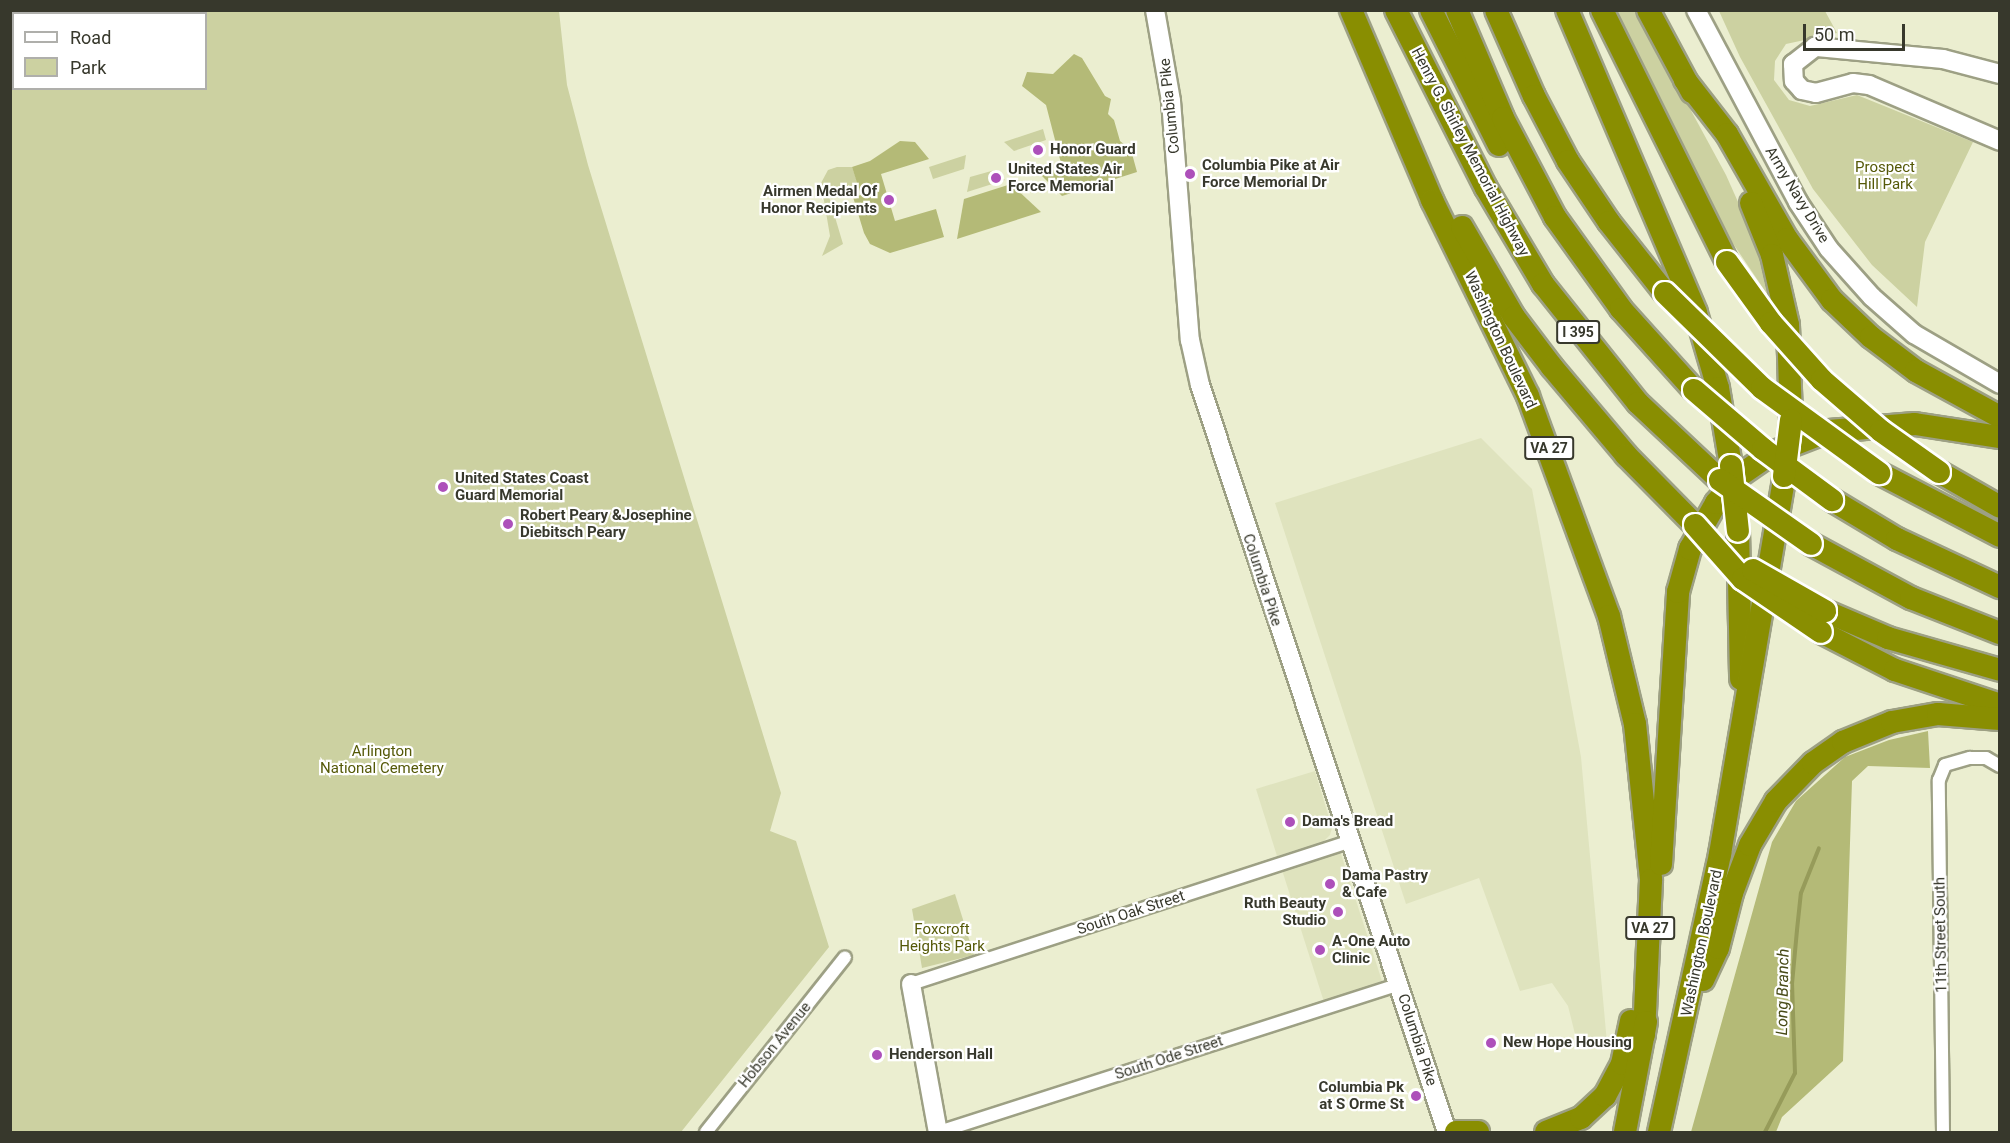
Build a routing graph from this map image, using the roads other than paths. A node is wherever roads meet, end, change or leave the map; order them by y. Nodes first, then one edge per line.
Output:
1 (1155, 10) edge
2 (1334, 10) edge
3 (1351, 10) edge
4 (1396, 10) edge
5 (1431, 10) edge
6 (1457, 10) edge
7 (1496, 10) edge
8 (1567, 10) edge
9 (1602, 10) edge
10 (1648, 10) edge
11 (1696, 10) edge
12 (2000, 74) edge
13 (1379, 79) junction
14 (1685, 80) junction
15 (1401, 126) junction
16 (2000, 141) edge
17 (1555, 217) junction
18 (2000, 384) edge
19 (2000, 417) edge
20 (2000, 437) edge
21 (1726, 473) junction
22 (2000, 507) edge
23 (2000, 536) edge
24 (2000, 587) edge
25 (1823, 621) junction
26 (2000, 633) edge
27 (2000, 669) edge
28 (2000, 705) edge
29 (2000, 719) edge
30 (1739, 753) junction
31 (2000, 766) edge
32 (1646, 822) junction
33 (1351, 842) junction
34 (845, 957) dead end
35 (911, 984) joint
36 (1399, 984) junction
37 (1688, 1011) junction
38 (1644, 1035) junction
39 (1675, 1068) junction
40 (706, 1132) edge
41 (939, 1132) edge
42 (1447, 1132) edge
43 (1456, 1132) edge
44 (1478, 1132) edge
45 (1546, 1132) edge
46 (1625, 1132) edge
47 (1659, 1132) edge
48 (1674, 1132) edge
49 (1943, 1132) edge

1 - 33 main road, Columbia Pike
2 - 13 highway
3 - 13 highway, Washington Boulevard / VA 27
4 - 21 highway, Henry G. Shirley Memorial Highway / I 395
5 - 17 highway
6 - 17 highway
7 - 23 highway, bridge
8 - 21 highway
9 - 22 highway, bridge
10 - 14 highway
11 - 18 main road, Army Navy Drive
12 - 16 main road
13 - 15 highway, Washington Boulevard / VA 27
14 - 19 highway
14 - 30 highway, bridge
15 - 25 highway, bridge
15 - 32 highway, Washington Boulevard / VA 27
17 - 24 highway, bridge
20 - 38 highway
21 - 26 highway, Henry G. Shirley Memorial Highway / I 395, bridge
21 - 30 highway, bridge
25 - 27 highway
25 - 28 highway
29 - 37 highway
30 - 37 highway, Washington Boulevard
31 - 49 street, 11th Street South
32 - 38 highway, VA 27
32 - 45 highway
33 - 35 street, South Oak Street
33 - 36 main road, Columbia Pike
34 - 40 street, Hobson Avenue
35 - 41 main road
36 - 41 street, South Ode Street
36 - 42 main road, Columbia Pike
37 - 39 highway, Washington Boulevard
38 - 46 highway, VA 27
39 - 47 highway, Washington Boulevard
39 - 48 highway
43 - 44 highway

